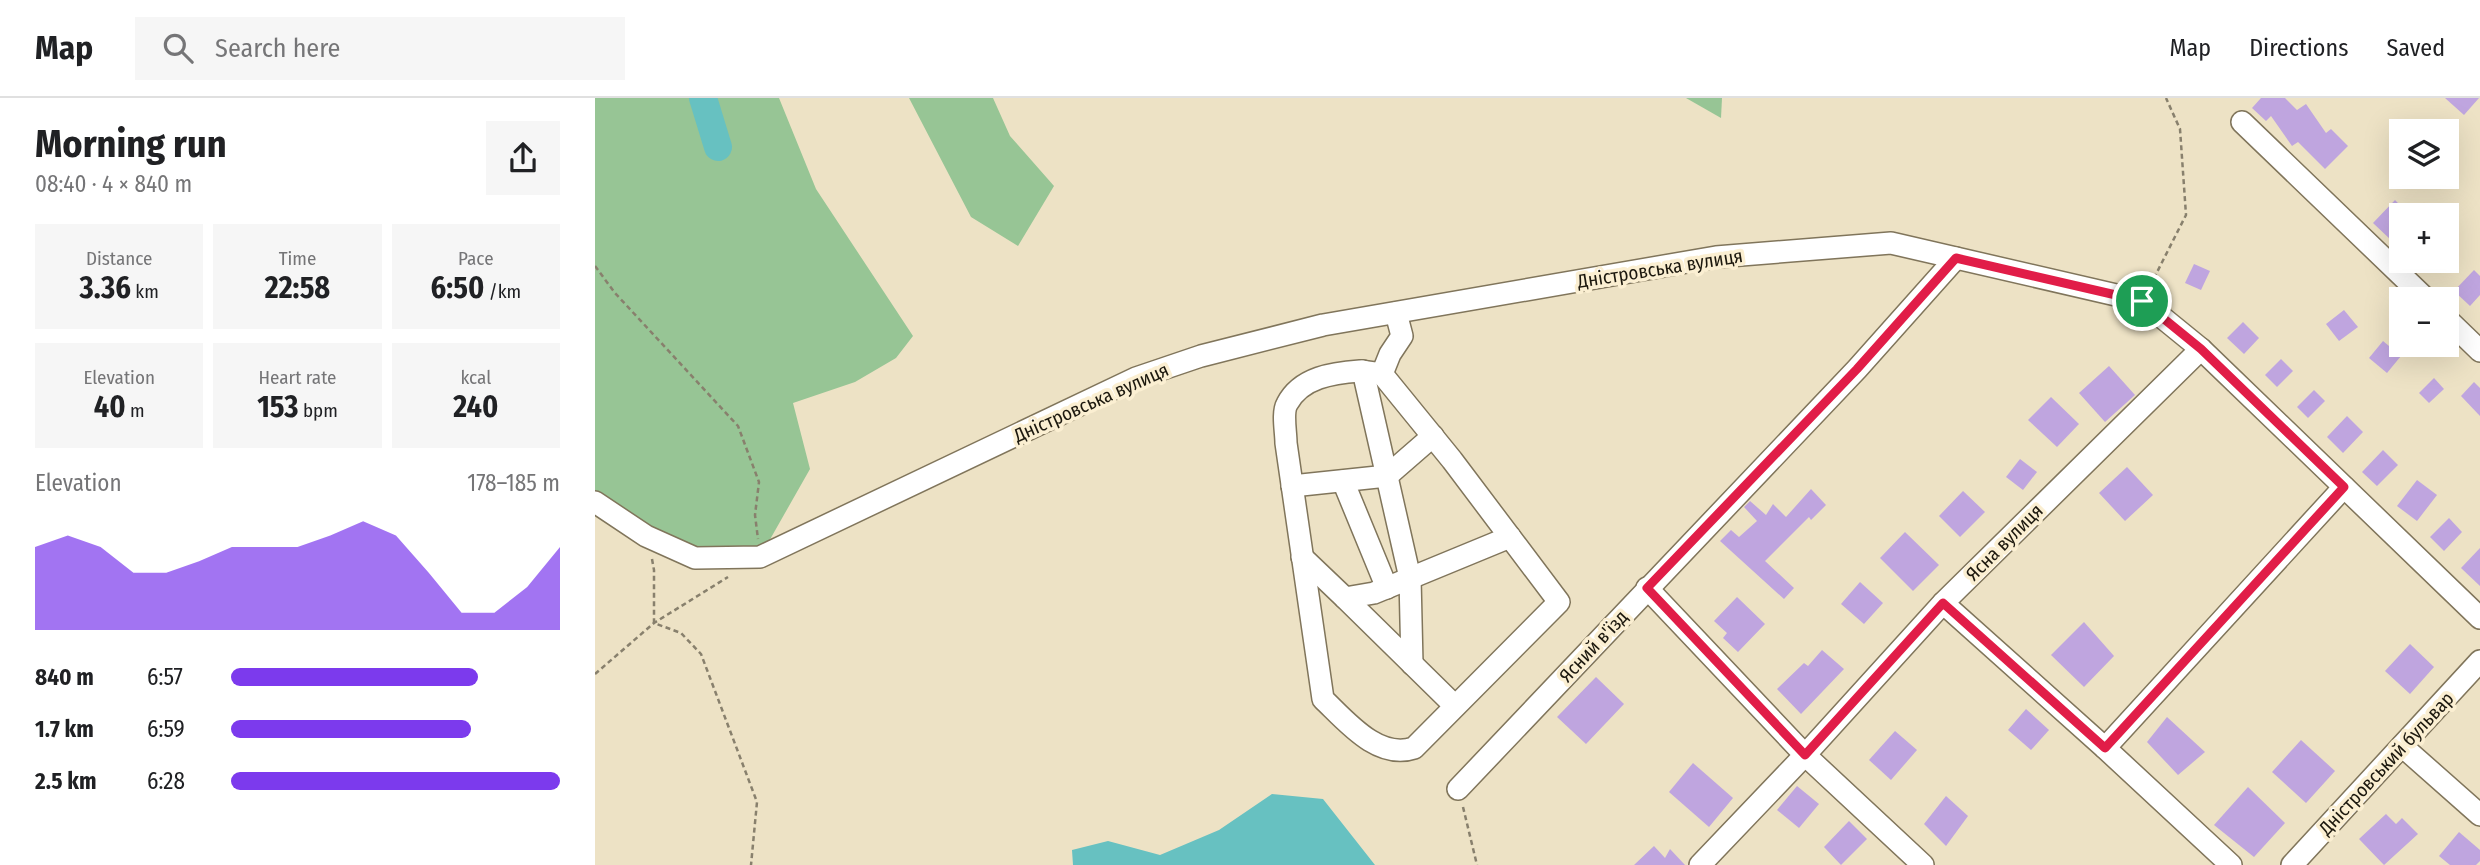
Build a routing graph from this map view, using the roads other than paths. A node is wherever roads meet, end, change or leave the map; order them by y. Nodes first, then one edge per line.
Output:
1 (2242, 122) dead end
2 (1956, 258) junction
3 (2414, 287) edge
4 (1395, 313) junction
5 (2459, 331) edge
6 (2201, 349) junction
7 (2480, 351) edge
8 (1373, 372) junction
9 (1433, 436) junction
10 (1387, 476) junction
11 (1343, 481) junction
12 (1292, 486) junction
13 (2344, 487) junction
14 (595, 502) edge
15 (1510, 537) junction
16 (1302, 557) junction
17 (1410, 578) junction
18 (1387, 588) junction
19 (1647, 588) junction
20 (1345, 598) junction
21 (1943, 603) junction
22 (2480, 618) edge
23 (2480, 661) edge
24 (1412, 664) junction
25 (1455, 705) junction
26 (2402, 746) junction
27 (2105, 748) junction
28 (1805, 755) junction
29 (1458, 789) road end
30 (2480, 816) edge
31 (1700, 865) edge
32 (1923, 865) edge
33 (2231, 865) edge
34 (2292, 865) edge

1 - 3 street
2 - 4 street, Дністровська вулиця
2 - 6 street, Дністровська вулиця
2 - 19 street, Ясний в'їзд
4 - 8 street
4 - 14 street, Дністровська вулиця
5 - 7 street
6 - 13 street, Дністровська вулиця
6 - 21 street, Ясна вулиця
8 - 9 street
8 - 10 street
8 - 12 street
9 - 10 street
9 - 15 street
10 - 11 street
10 - 17 street
11 - 12 street
11 - 18 street
12 - 16 street
13 - 22 street, Дністровська вулиця
13 - 27 street
15 - 17 street
15 - 25 street
16 - 20 street
16 - 25 street
17 - 18 street
17 - 24 street
18 - 20 street
19 - 28 street
19 - 29 street, Ясний в'їзд
20 - 24 street
21 - 27 street
21 - 28 street, Ясна вулиця
23 - 26 street, Дністровський бульвар
24 - 25 street
26 - 30 street
26 - 34 street, Дністровський бульвар
27 - 33 street
28 - 31 street, Ясна вулиця
28 - 32 street

